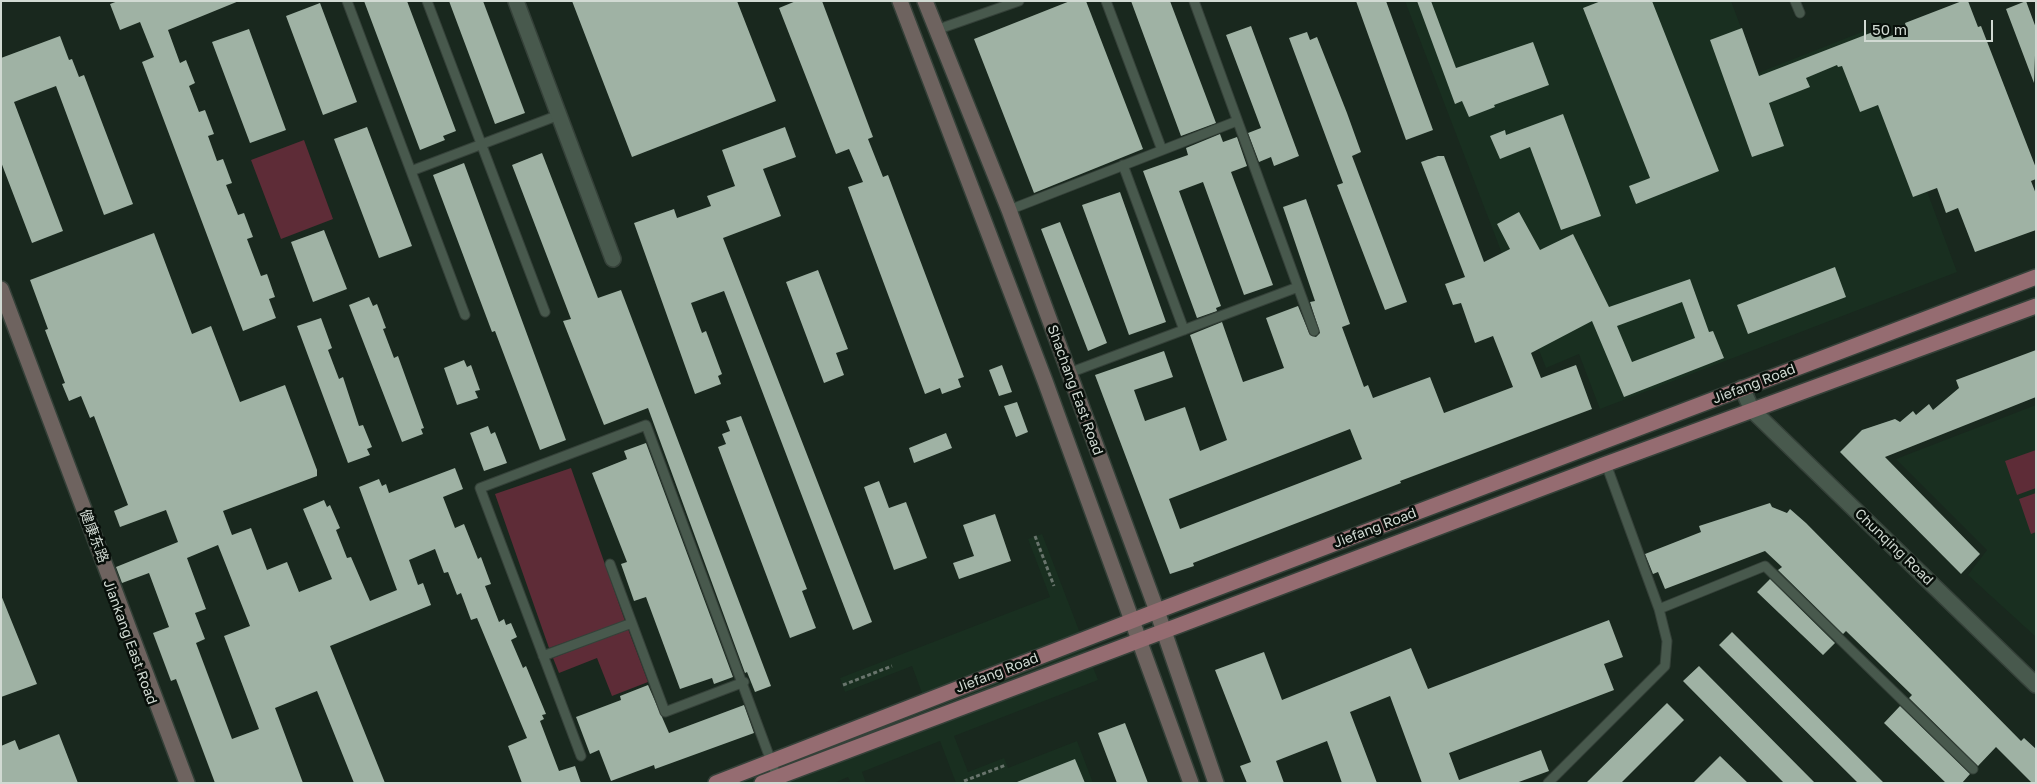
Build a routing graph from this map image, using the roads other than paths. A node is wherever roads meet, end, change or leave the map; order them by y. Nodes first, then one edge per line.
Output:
1 (347, 1) edge
2 (426, 1) edge
3 (516, 1) edge
4 (900, 1) edge
5 (925, 1) edge
6 (1019, 1) edge
7 (1106, 1) edge
8 (1194, 1) edge
9 (1795, 1) edge
10 (1800, 13) dead end
11 (936, 30) junction
12 (559, 115) junction
13 (1238, 121) junction
14 (481, 144) junction
15 (1162, 150) junction
16 (1123, 165) junction
17 (411, 170) junction
18 (1009, 210) junction
19 (614, 259) dead end
20 (2036, 277) edge
21 (1298, 288) junction
22 (1, 289) edge
23 (1, 306) edge
24 (2036, 306) edge
25 (545, 312) dead end
26 (465, 314) dead end
27 (1184, 330) junction
28 (1314, 331) dead end
29 (1069, 373) junction
30 (1742, 388) junction
31 (1752, 410) junction
32 (1606, 464) junction
33 (610, 564) dead end
34 (1659, 609) junction
35 (1157, 612) junction
36 (1132, 621) junction
37 (632, 623) junction
38 (1163, 631) junction
39 (1139, 639) junction
40 (543, 656) junction
41 (744, 682) junction
42 (2036, 685) edge
43 (581, 756) dead end
44 (772, 760) junction
45 (1973, 769) dead end
46 (777, 777) junction
47 (181, 783) edge
48 (187, 783) edge
49 (716, 783) edge
50 (762, 783) edge
51 (1191, 783) edge
52 (1216, 783) edge
53 (1548, 783) edge

1 - 17 lane
2 - 14 lane
3 - 12 street
4 - 36 main road, Shachang East Road
5 - 11 main road, Shachang East Road
6 - 11 lane
7 - 15 lane
8 - 13 lane
9 - 10 lane
11 - 18 main road, Shachang East Road
12 - 14 lane
12 - 19 street
13 - 15 lane
13 - 21 lane
14 - 17 lane
14 - 25 lane
15 - 16 lane
16 - 18 lane
16 - 27 lane
17 - 26 lane
18 - 29 main road, Shachang East Road
20 - 30 main road, Jiefang Road
21 - 27 lane
21 - 28 lane
22 - 48 main road, 健康东路
23 - 47 main road, Jiankang East Road
24 - 31 main road, Jiefang Road
27 - 29 lane
29 - 35 main road, Shachang East Road
30 - 31 street
30 - 35 main road, Jiefang Road
31 - 32 main road, Jiefang Road
31 - 42 street, Chunqing Road
32 - 34 lane
32 - 38 main road, Jiefang Road
33 - 37 lane
34 - 45 lane
34 - 53 lane
35 - 36 main road, Jiefang Road
35 - 38 main road, Shachang East Road
36 - 39 main road, Shachang East Road
36 - 44 main road, Jiefang Road
37 - 40 lane
37 - 41 lane
38 - 39 main road, Jiefang Road
38 - 52 main road, Shachang East Road
39 - 46 main road, Jiefang Road
39 - 51 main road, Shachang East Road
40 - 41 lane
40 - 43 lane
41 - 44 lane
44 - 46 lane
44 - 49 main road, Jiefang Road
46 - 50 main road, Jiefang Road

